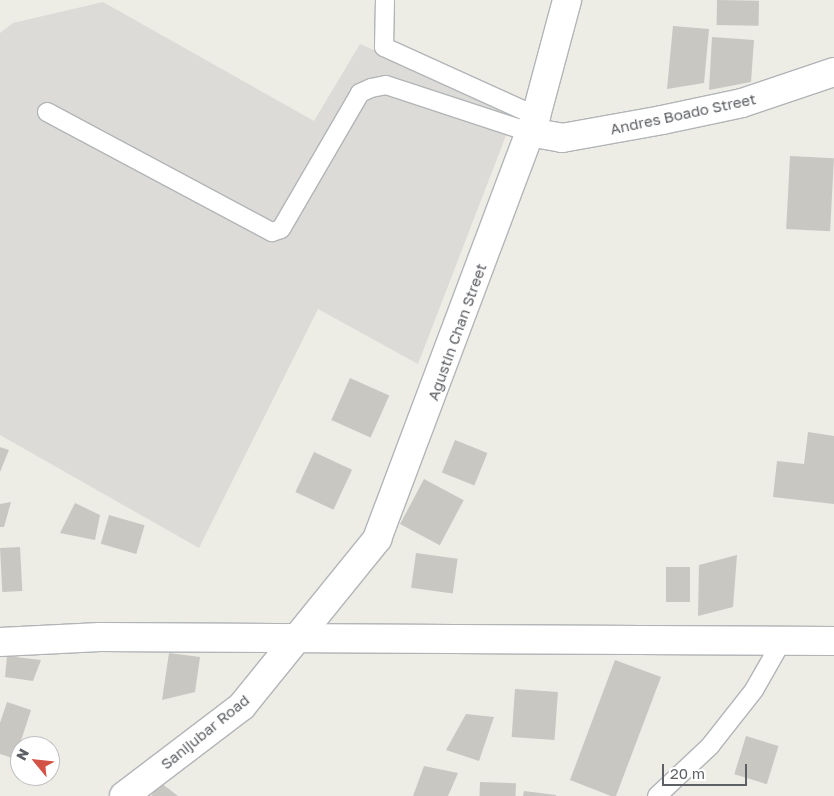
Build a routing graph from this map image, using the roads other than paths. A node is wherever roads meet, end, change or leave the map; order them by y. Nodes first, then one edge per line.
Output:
1 (385, 0) edge
2 (567, 0) edge
3 (834, 72) edge
4 (47, 112) dead end
5 (533, 124) junction
6 (296, 637) junction
7 (834, 640) edge
8 (782, 641) junction
9 (0, 642) edge
10 (124, 796) edge
11 (657, 796) edge

1 - 5 lane
2 - 5 street, Agustin Chan Street
3 - 5 street, Andres Boado Street
4 - 5 lane
5 - 6 street, Agustin Chan Street
6 - 8 street
6 - 9 street
6 - 10 street, Sanijubar Road
7 - 8 street
8 - 11 lane

